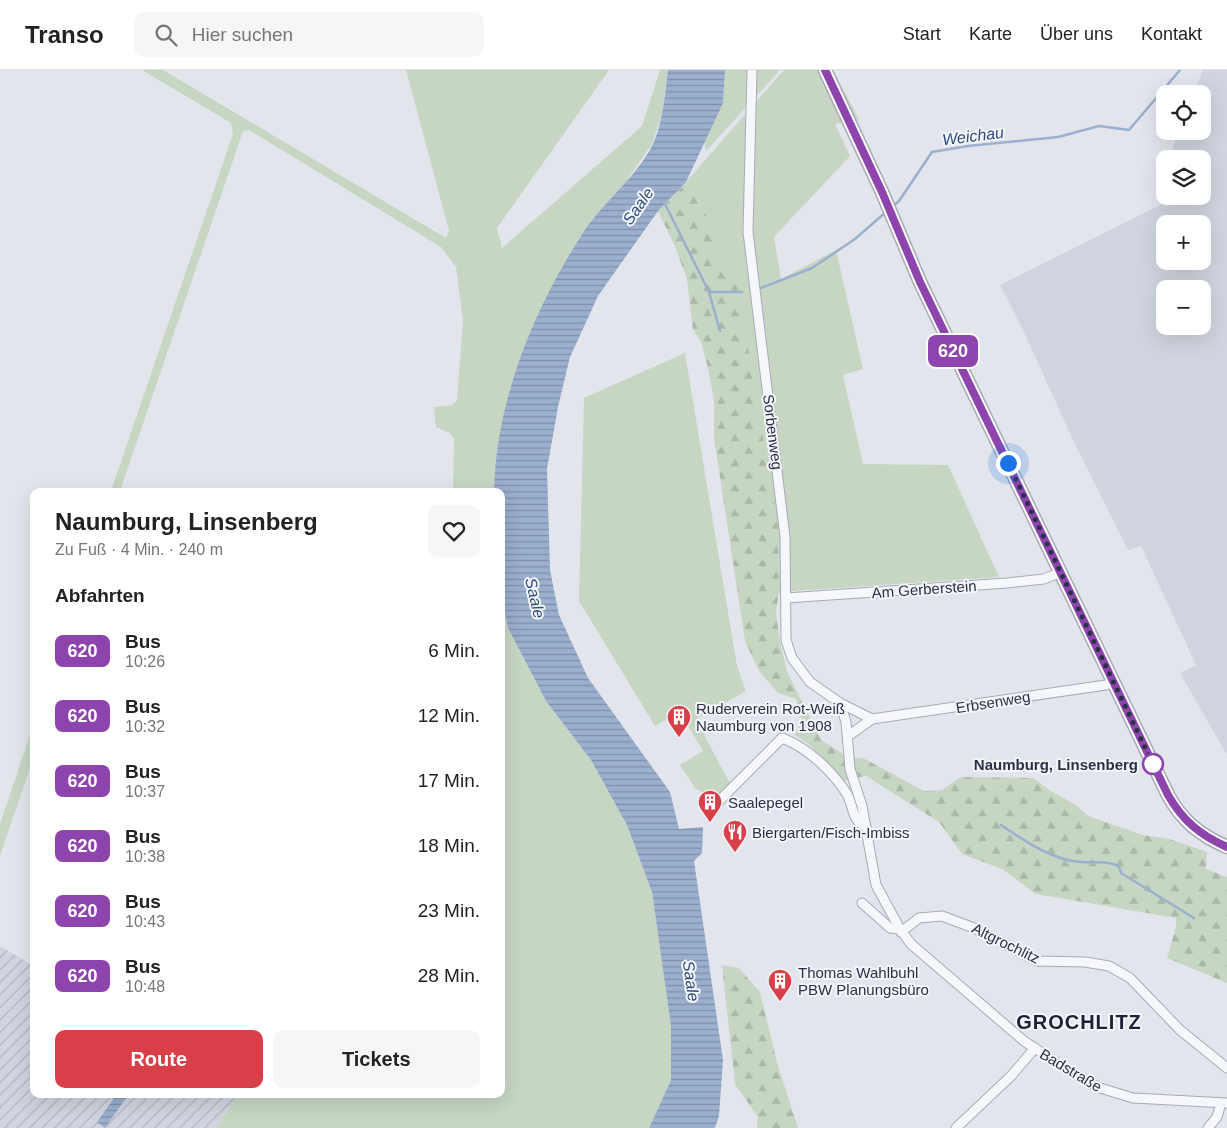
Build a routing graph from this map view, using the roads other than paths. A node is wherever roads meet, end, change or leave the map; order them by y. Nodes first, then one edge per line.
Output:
1 (752, 70) edge
2 (825, 70) edge
3 (1060, 572) junction
4 (786, 598) junction
5 (1114, 682) junction
6 (840, 703) junction
7 (872, 719) junction
8 (848, 736) junction
9 (716, 804) dead end
10 (866, 826) junction
11 (1227, 847) edge
12 (862, 903) dead end
13 (900, 931) junction
14 (1035, 1048) junction
15 (1227, 1068) edge
16 (1224, 1103) edge
17 (956, 1128) edge
18 (1208, 1128) edge

1 - 4 street, Sorbenweg
2 - 3 main road
3 - 4 street, Am Gerberstein
3 - 5 main road
4 - 6 street, Sorbenweg
5 - 7 street, Erbsenweg
5 - 11 main road
6 - 7 street, Sorbenweg
6 - 8 street
7 - 8 street
8 - 10 street
9 - 10 street, Badstraße
10 - 13 street, Badstraße
12 - 13 street, Badstraße
13 - 14 street, Badstraße
13 - 15 street, Altgrochlitz
14 - 16 street, Badstraße
14 - 17 street
16 - 18 street

